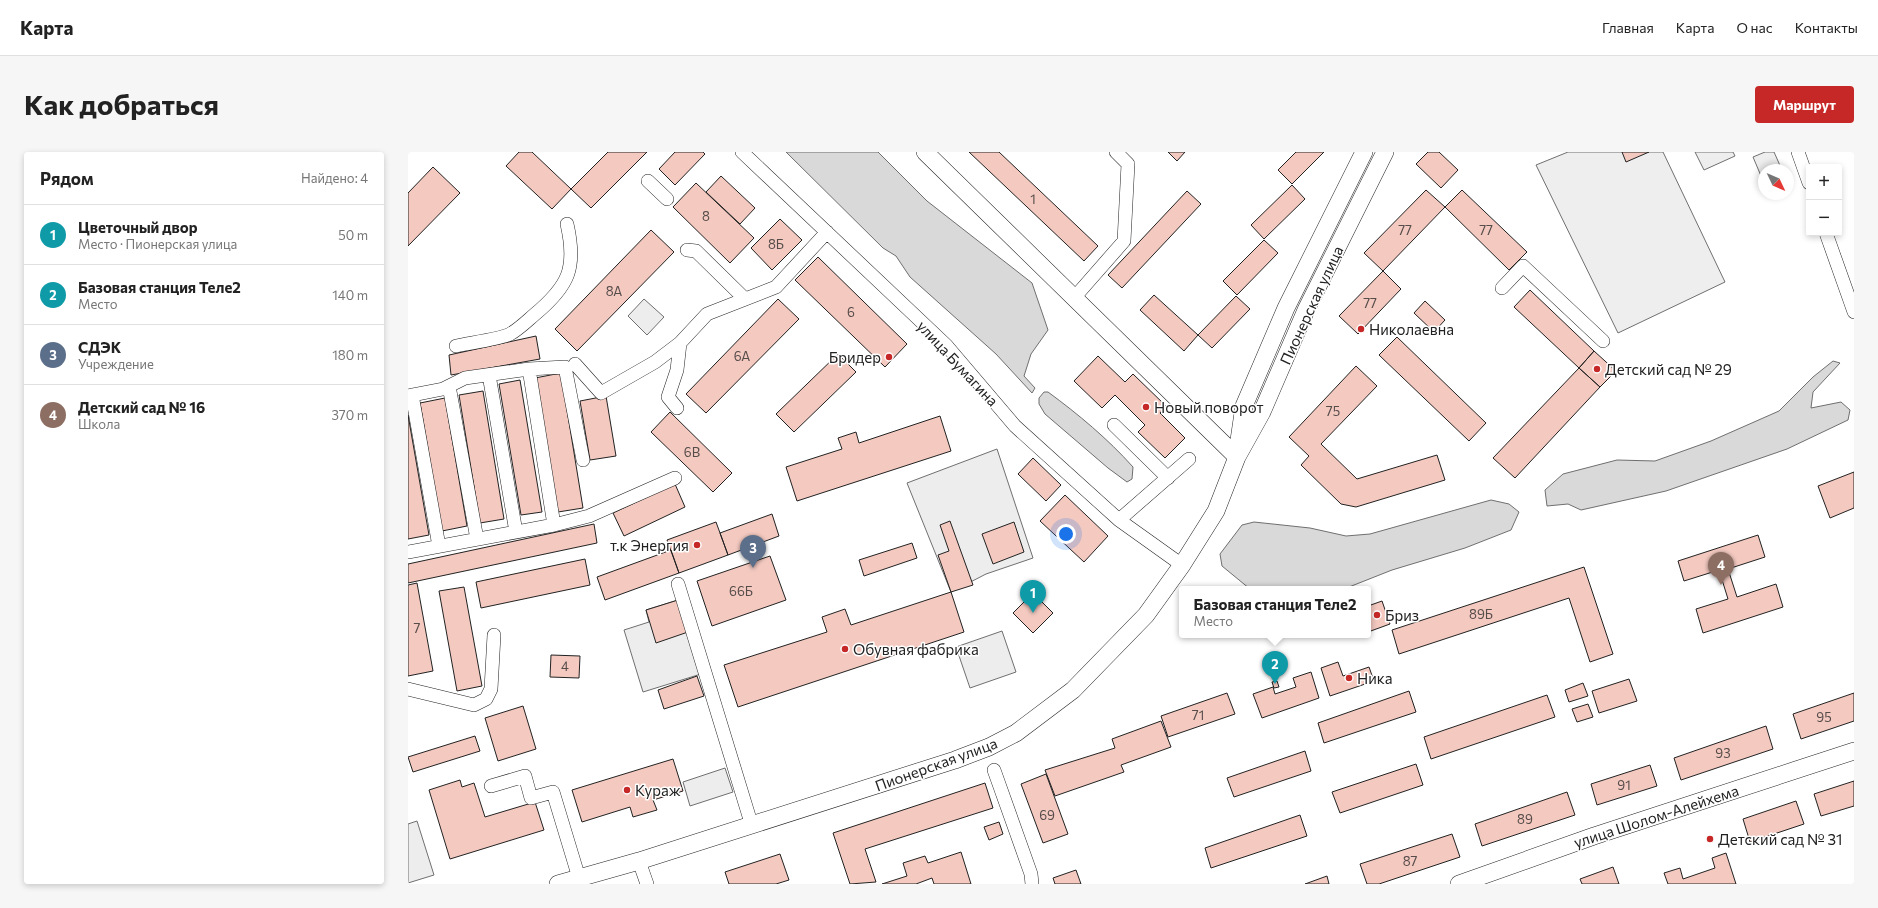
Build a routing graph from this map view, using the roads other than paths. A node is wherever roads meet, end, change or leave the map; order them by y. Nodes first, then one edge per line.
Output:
1 (742, 152) edge
2 (925, 152) edge
3 (1116, 152) edge
4 (1385, 152) edge
5 (1798, 152) edge
6 (1362, 153) edge
7 (1806, 175) edge
8 (648, 181) dead end
9 (667, 199) dead end
10 (567, 224) dead end
11 (827, 232) junction
12 (1827, 236) edge
13 (687, 250) dead end
14 (1502, 288) dead end
15 (1074, 298) junction
16 (745, 299) junction
17 (1854, 312) edge
18 (1603, 341) dead end
19 (680, 343) junction
20 (456, 346) dead end
21 (575, 364) dead end
22 (529, 369) junction
23 (489, 375) junction
24 (449, 386) junction
25 (410, 396) edge
26 (676, 408) dead end
27 (1114, 425) dead end
28 (1237, 457) junction
29 (1189, 459) dead end
30 (583, 460) dead end
31 (675, 478) dead end
32 (1168, 478) junction
33 (1119, 520) junction
34 (554, 525) junction
35 (516, 532) junction
36 (477, 539) junction
37 (439, 546) junction
38 (408, 552) edge
39 (1182, 566) junction
40 (678, 584) dead end
41 (494, 636) dead end
42 (408, 689) edge
43 (1854, 751) edge
44 (994, 770) dead end
45 (491, 786) dead end
46 (752, 826) junction
47 (639, 861) junction
48 (579, 878) junction
49 (558, 884) edge
50 (647, 884) edge
51 (1032, 884) edge
52 (1459, 884) edge

1 - 11 street, улица Бумагина
2 - 15 main road
3 - 15 street
4 - 28 main road, Пионерская улица
5 - 7 street
6 - 28 main road, Пионерская улица
8 - 9 street
10 - 20 street
11 - 16 street
11 - 33 street, улица Бумагина
12 - 17 street
13 - 16 street
14 - 18 street
15 - 28 main road
16 - 19 street
19 - 21 street
19 - 26 street
22 - 23 street
22 - 30 street
22 - 34 street
23 - 24 street
23 - 35 street
24 - 25 street
24 - 36 street
25 - 37 street
27 - 32 street
28 - 39 main road, Пионерская улица
29 - 32 street
31 - 34 street
32 - 33 street
33 - 39 street, улица Бумагина
34 - 35 street
35 - 36 street
36 - 37 street
37 - 38 street
39 - 46 main road, Пионерская улица
40 - 46 street
41 - 42 street
43 - 52 main road, улица Шолом-Алейхема
44 - 51 street
45 - 48 street
46 - 47 main road, Пионерская улица
47 - 48 main road, Пионерская улица
47 - 50 street
48 - 49 main road, Пионерская улица

